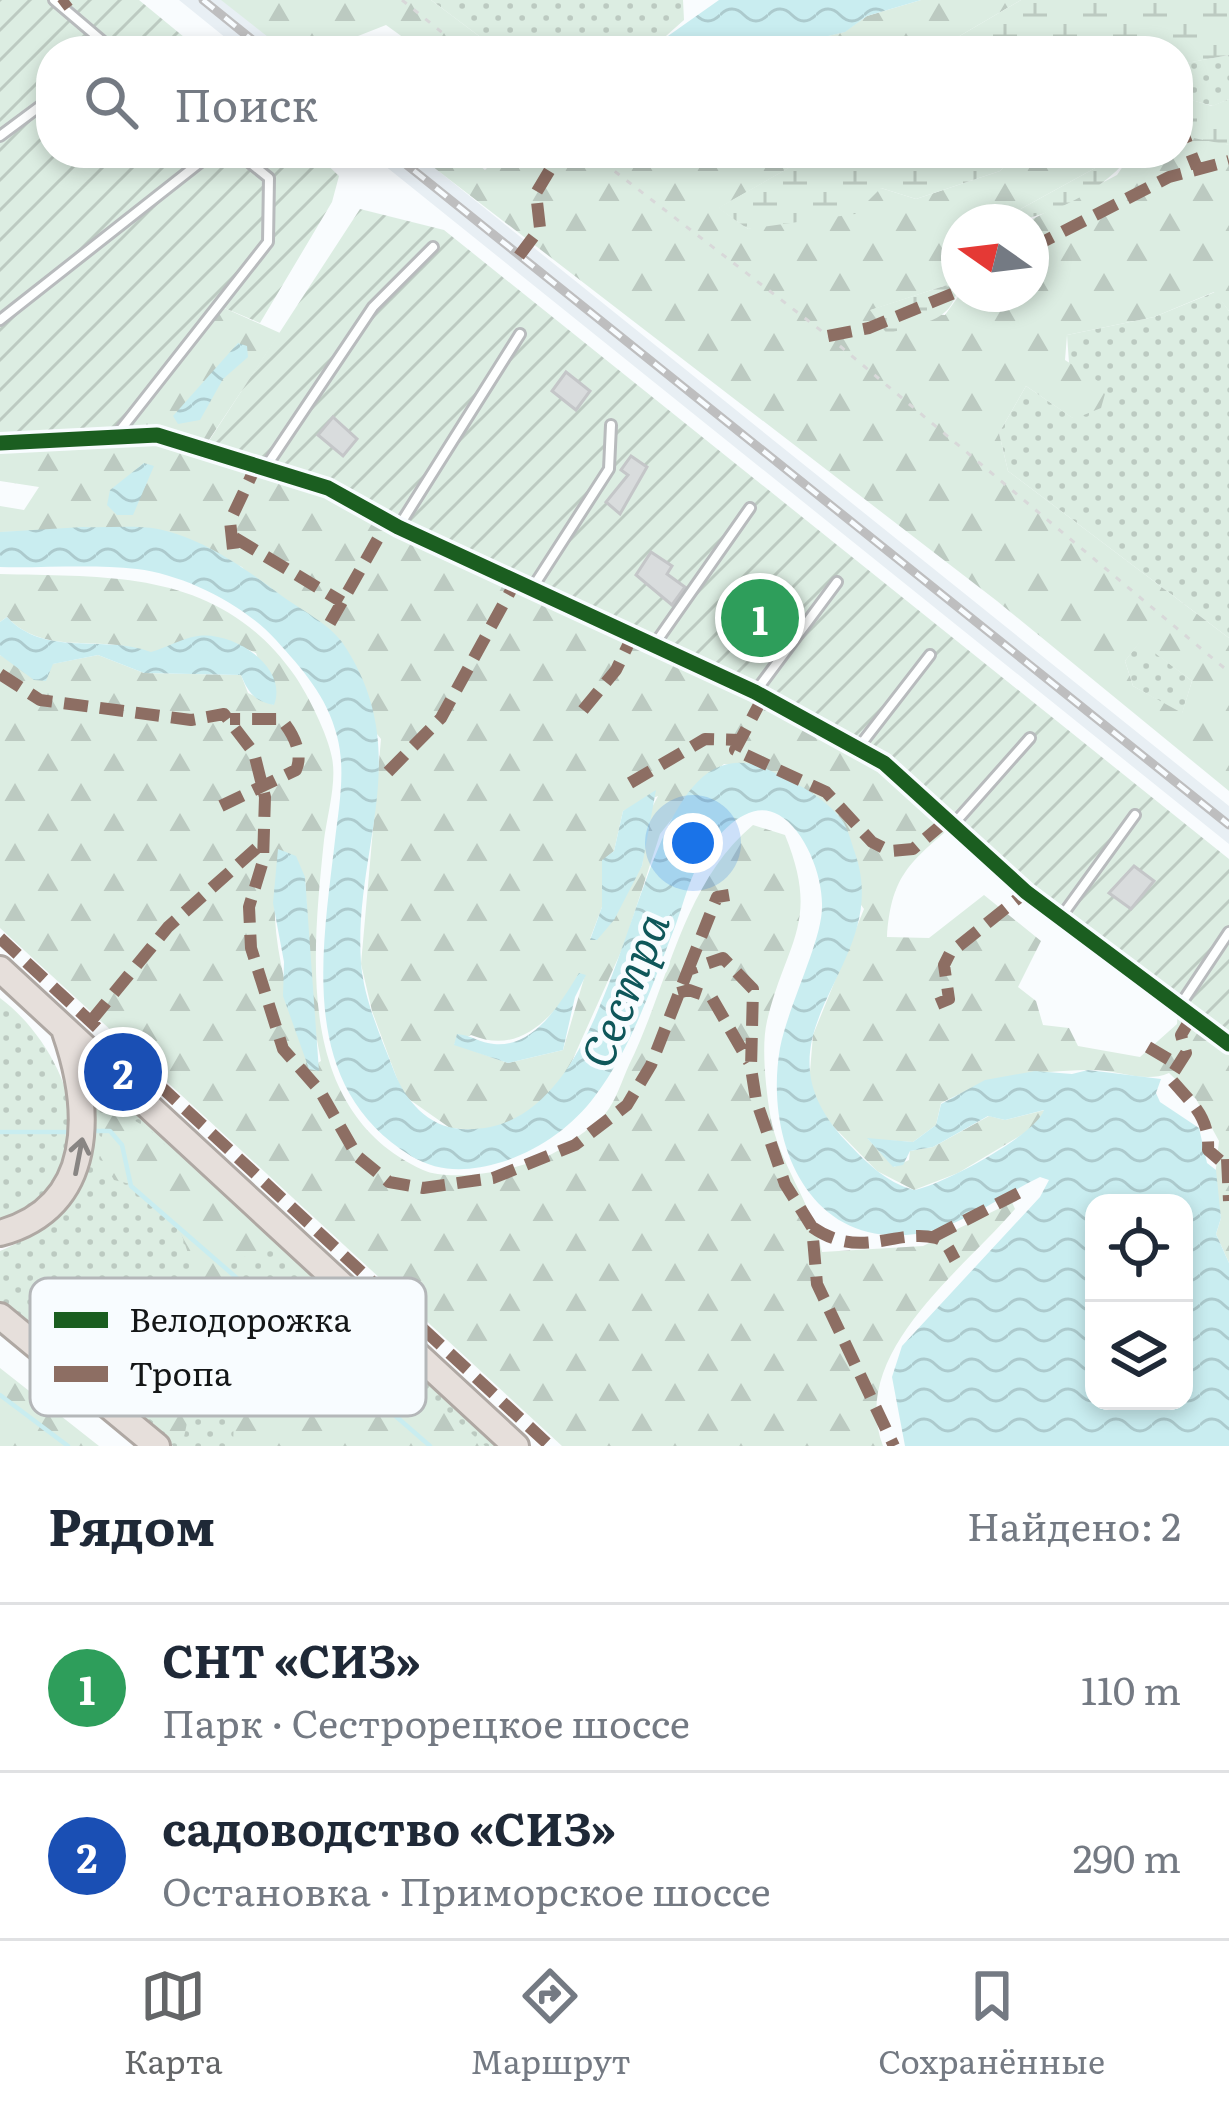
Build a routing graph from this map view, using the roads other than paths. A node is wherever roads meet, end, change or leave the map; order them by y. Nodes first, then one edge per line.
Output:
1 (54, 0) edge
2 (96, 36) edge
3 (36, 109) edge
4 (0, 136) edge
5 (193, 168) edge
6 (256, 168) edge
7 (433, 247) dead end
8 (0, 320) edge
9 (520, 334) dead end
10 (611, 425) dead end
11 (118, 433) junction
12 (0, 443) edge
13 (264, 469) junction
14 (750, 508) dead end
15 (398, 527) junction
16 (837, 582) dead end
17 (532, 588) junction
18 (653, 646) junction
19 (930, 656) dead end
20 (755, 692) junction
21 (1030, 738) dead end
22 (858, 748) junction
23 (1135, 815) dead end
24 (951, 827) junction
25 (1060, 918) junction
26 (1229, 932) edge
27 (3, 974) edge
28 (1178, 1008) junction
29 (64, 1028) junction
30 (1229, 1044) edge
31 (0, 1233) edge
32 (334, 1278) edge
33 (0, 1316) edge
34 (30, 1341) edge
35 (426, 1363) edge
36 (121, 1416) edge
37 (157, 1446) edge
38 (516, 1446) edge

1 - 2 lane
3 - 4 lane
5 - 8 lane
6 - 11 lane
7 - 13 lane
9 - 15 lane
10 - 17 lane
11 - 12 street
11 - 13 street
13 - 15 street
14 - 18 lane
15 - 17 street
16 - 20 lane
17 - 18 street
18 - 20 street
19 - 22 lane
20 - 22 street
21 - 24 lane
22 - 24 street
23 - 25 lane
24 - 25 street
25 - 28 street
26 - 28 lane
27 - 29 highway
28 - 30 street
31 -> 29 highway
29 - 32 highway
33 - 34 highway
35 - 38 highway
36 - 37 highway

